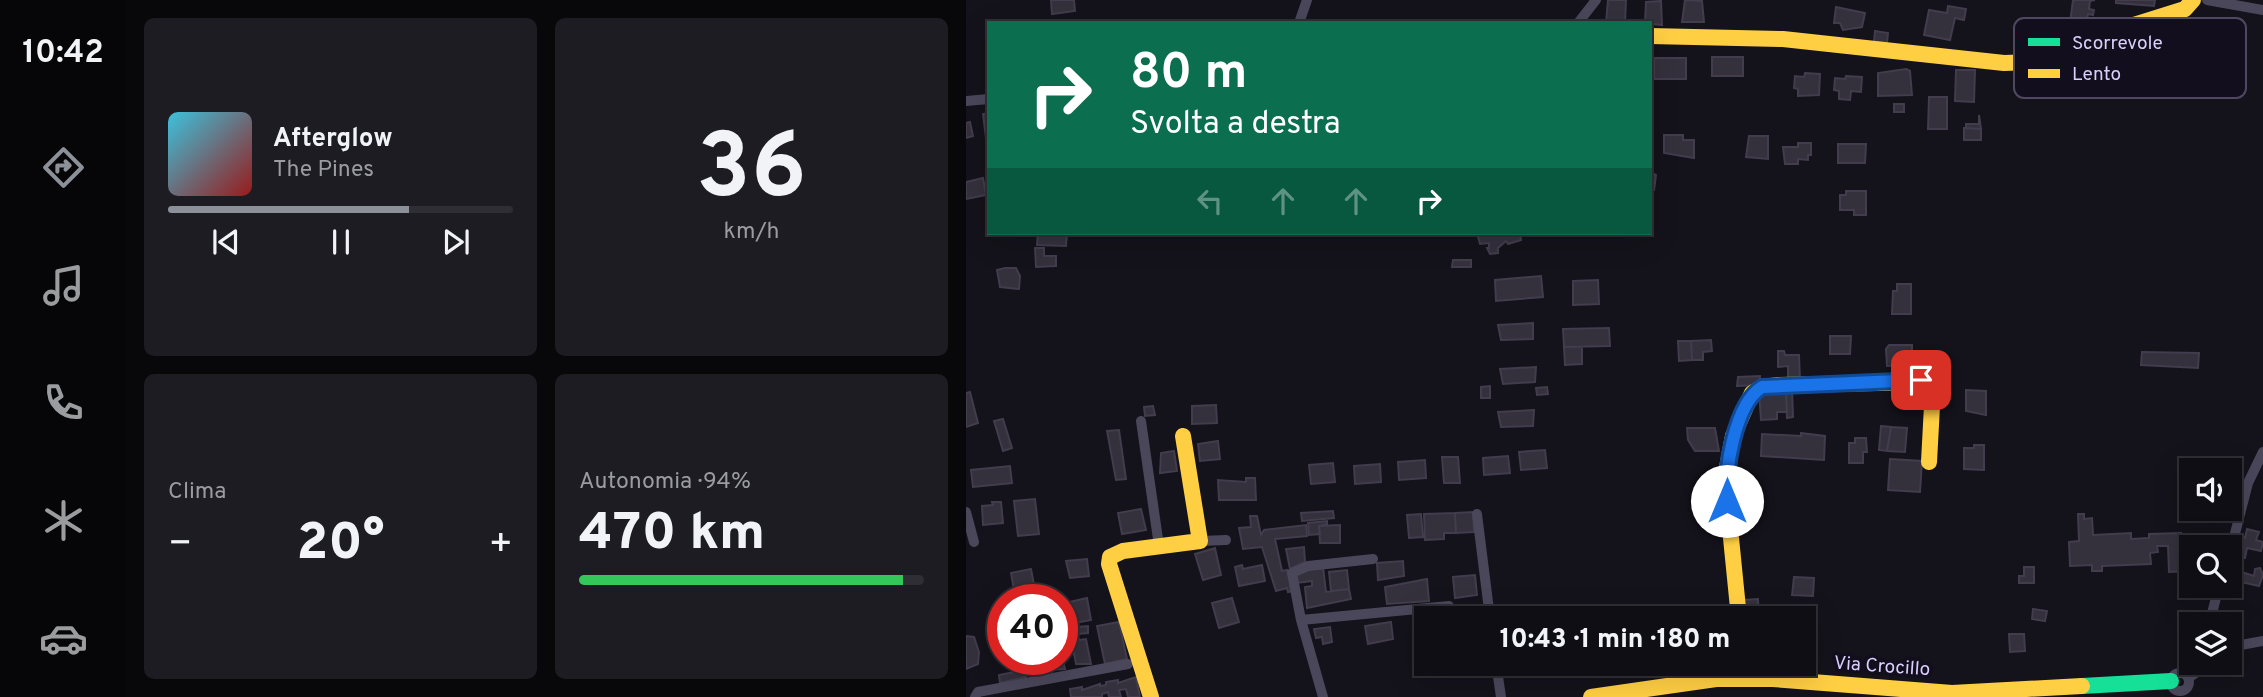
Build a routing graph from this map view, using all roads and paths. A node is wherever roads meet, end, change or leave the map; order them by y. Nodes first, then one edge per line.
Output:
1 (1307, 0) edge
2 (1596, 0) edge
3 (2193, 0) edge
4 (2207, 0) edge
5 (2263, 10) edge
6 (2156, 18) edge
7 (1300, 21) edge
8 (1580, 21) edge
9 (1652, 36) edge
10 (2014, 63) edge
11 (987, 99) edge
12 (966, 102) edge
13 (1141, 421) dead end
14 (1184, 436) dead end
15 (2263, 452) edge
16 (1930, 463) dead end
17 (966, 512) edge
18 (1477, 514) dead end
19 (2235, 535) edge
20 (1226, 540) dead end
21 (1200, 541) junction
22 (974, 542) dead end
23 (1159, 546) junction
24 (1373, 559) dead end
25 (1488, 606) edge
26 (1738, 606) edge
27 (1414, 609) edge
28 (1301, 620) junction
29 (2263, 641) edge
30 (2242, 645) edge
31 (1128, 664) dead end
32 (1498, 676) edge
33 (1728, 676) edge
34 (1791, 676) edge
35 (2178, 690) edge
36 (975, 697) edge
37 (1151, 697) edge
38 (1323, 697) edge
39 (1501, 697) edge
40 (1591, 697) edge

1 - 7 street
2 - 8 street
3 - 6 street
4 - 5 street
9 - 10 street
11 - 12 street
13 - 23 street
14 - 21 street
15 - 19 street
16 - 26 street
17 - 22 street
18 - 25 street
20 - 21 street
21 - 23 street
23 - 37 street
24 - 28 street
27 - 28 street
28 - 38 street
29 - 30 street
31 - 36 street
32 - 39 street
33 - 40 street, Via Crocillo
34 - 35 street, Via Crocillo

